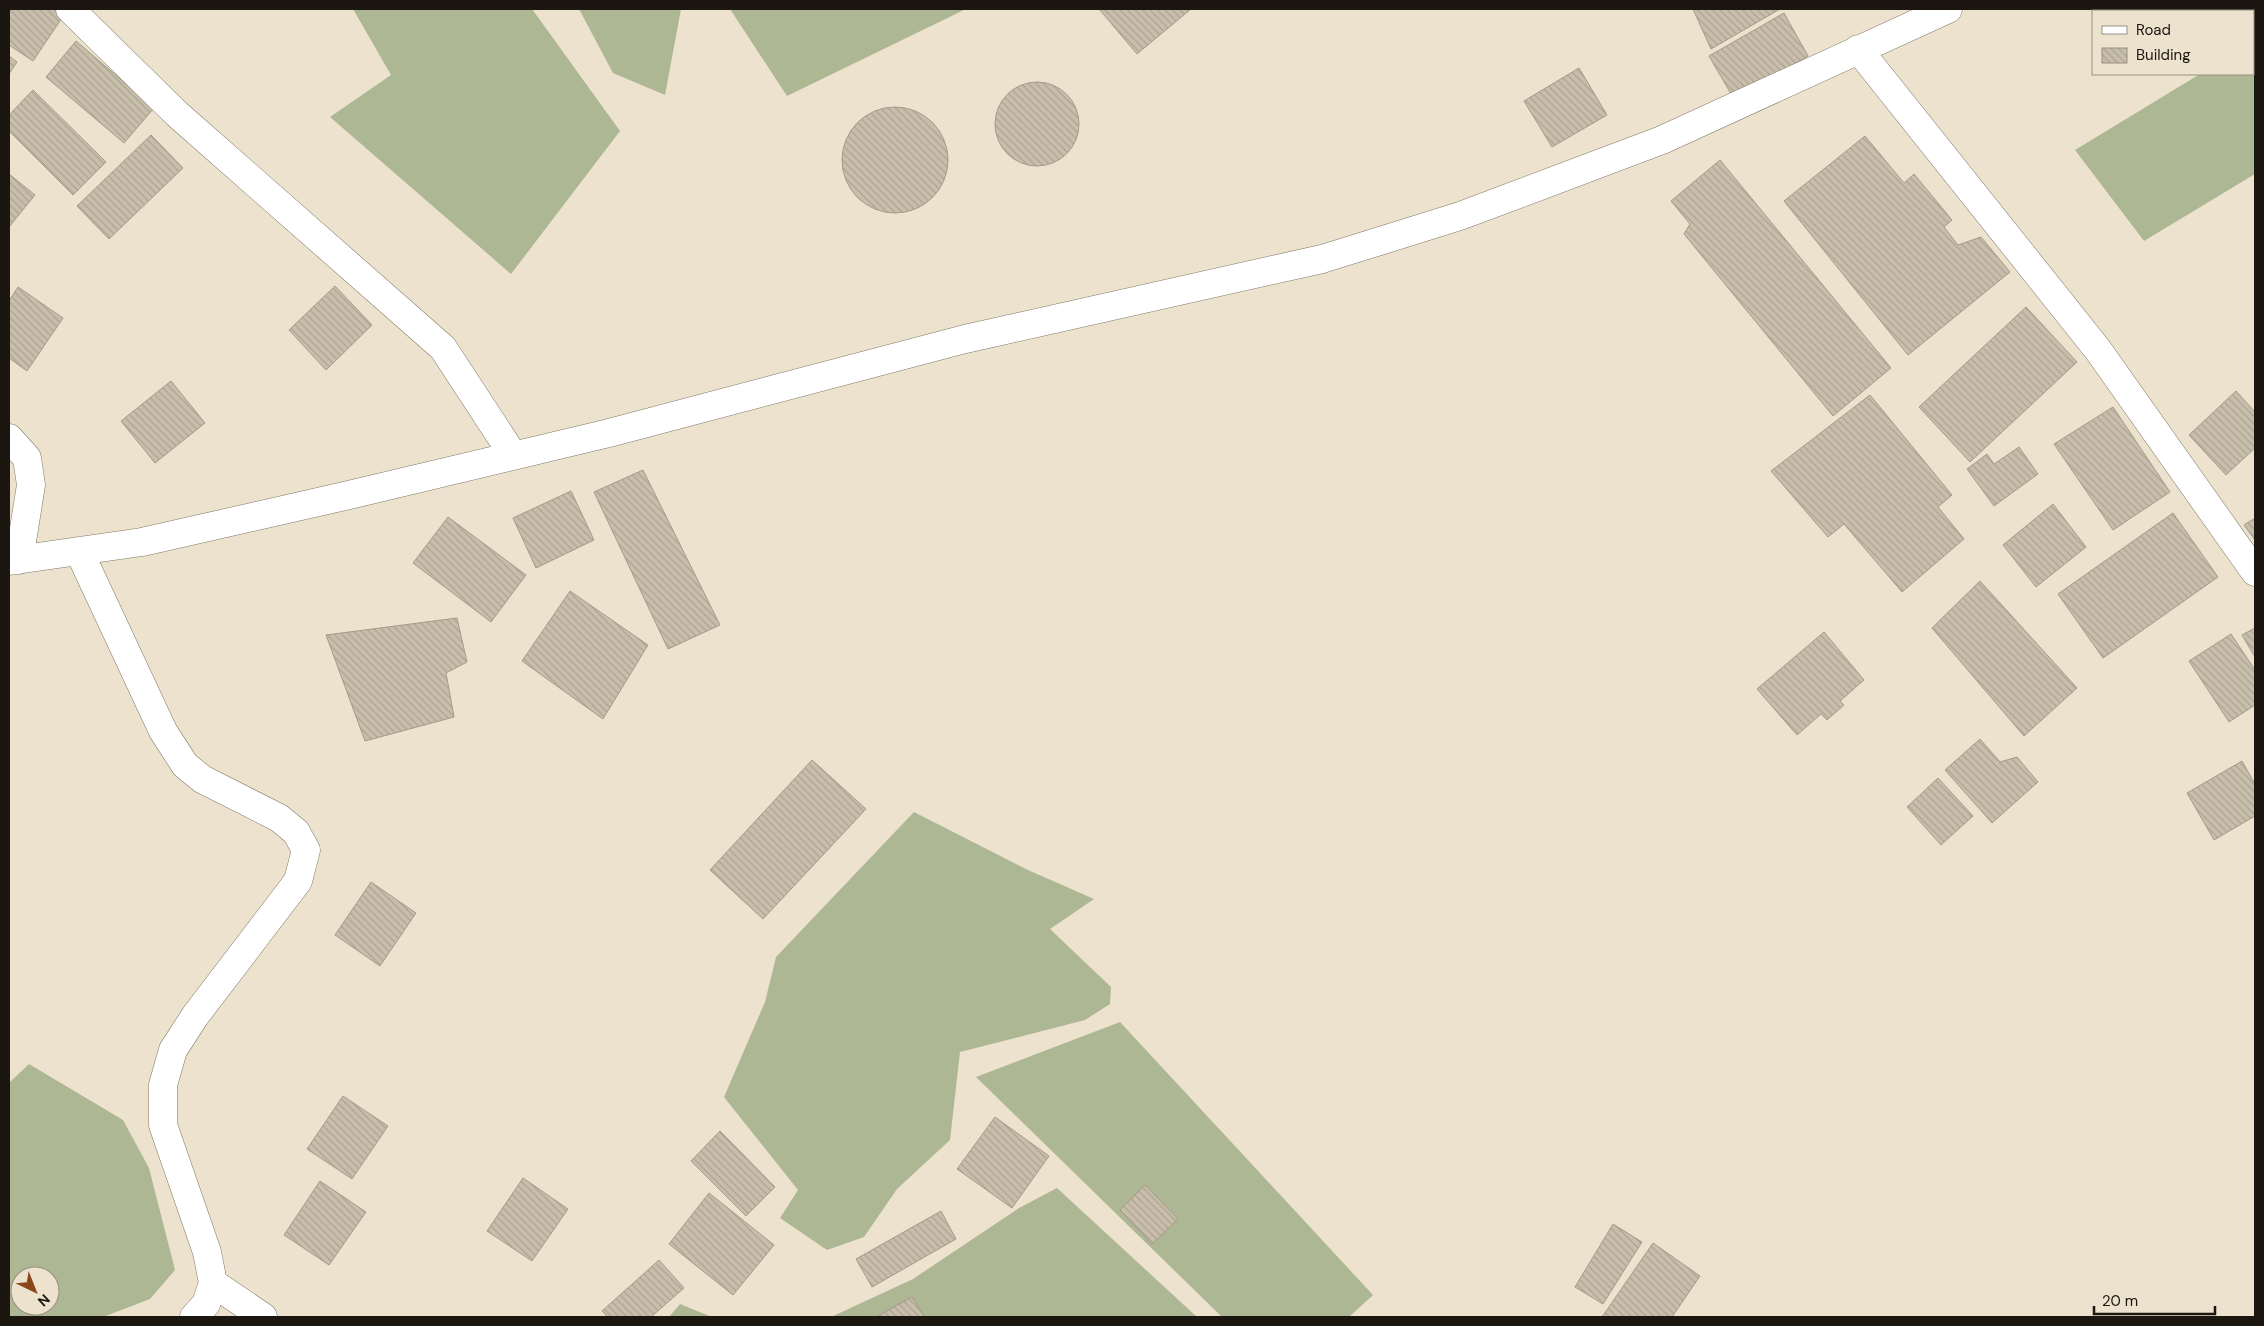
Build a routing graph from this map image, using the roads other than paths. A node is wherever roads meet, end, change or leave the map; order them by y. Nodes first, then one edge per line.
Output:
1 (70, 9) edge
2 (1948, 9) edge
3 (1858, 49) junction
4 (9, 438) edge
5 (513, 455) junction
6 (79, 551) junction
7 (14, 561) edge
8 (2255, 572) edge
9 (213, 1283) junction
10 (194, 1317) edge
11 (264, 1317) edge

1 - 5 street
2 - 3 street
3 - 5 street
3 - 8 street
4 - 7 street
5 - 6 street
6 - 7 street
6 - 9 street
9 - 10 street
9 - 11 street

